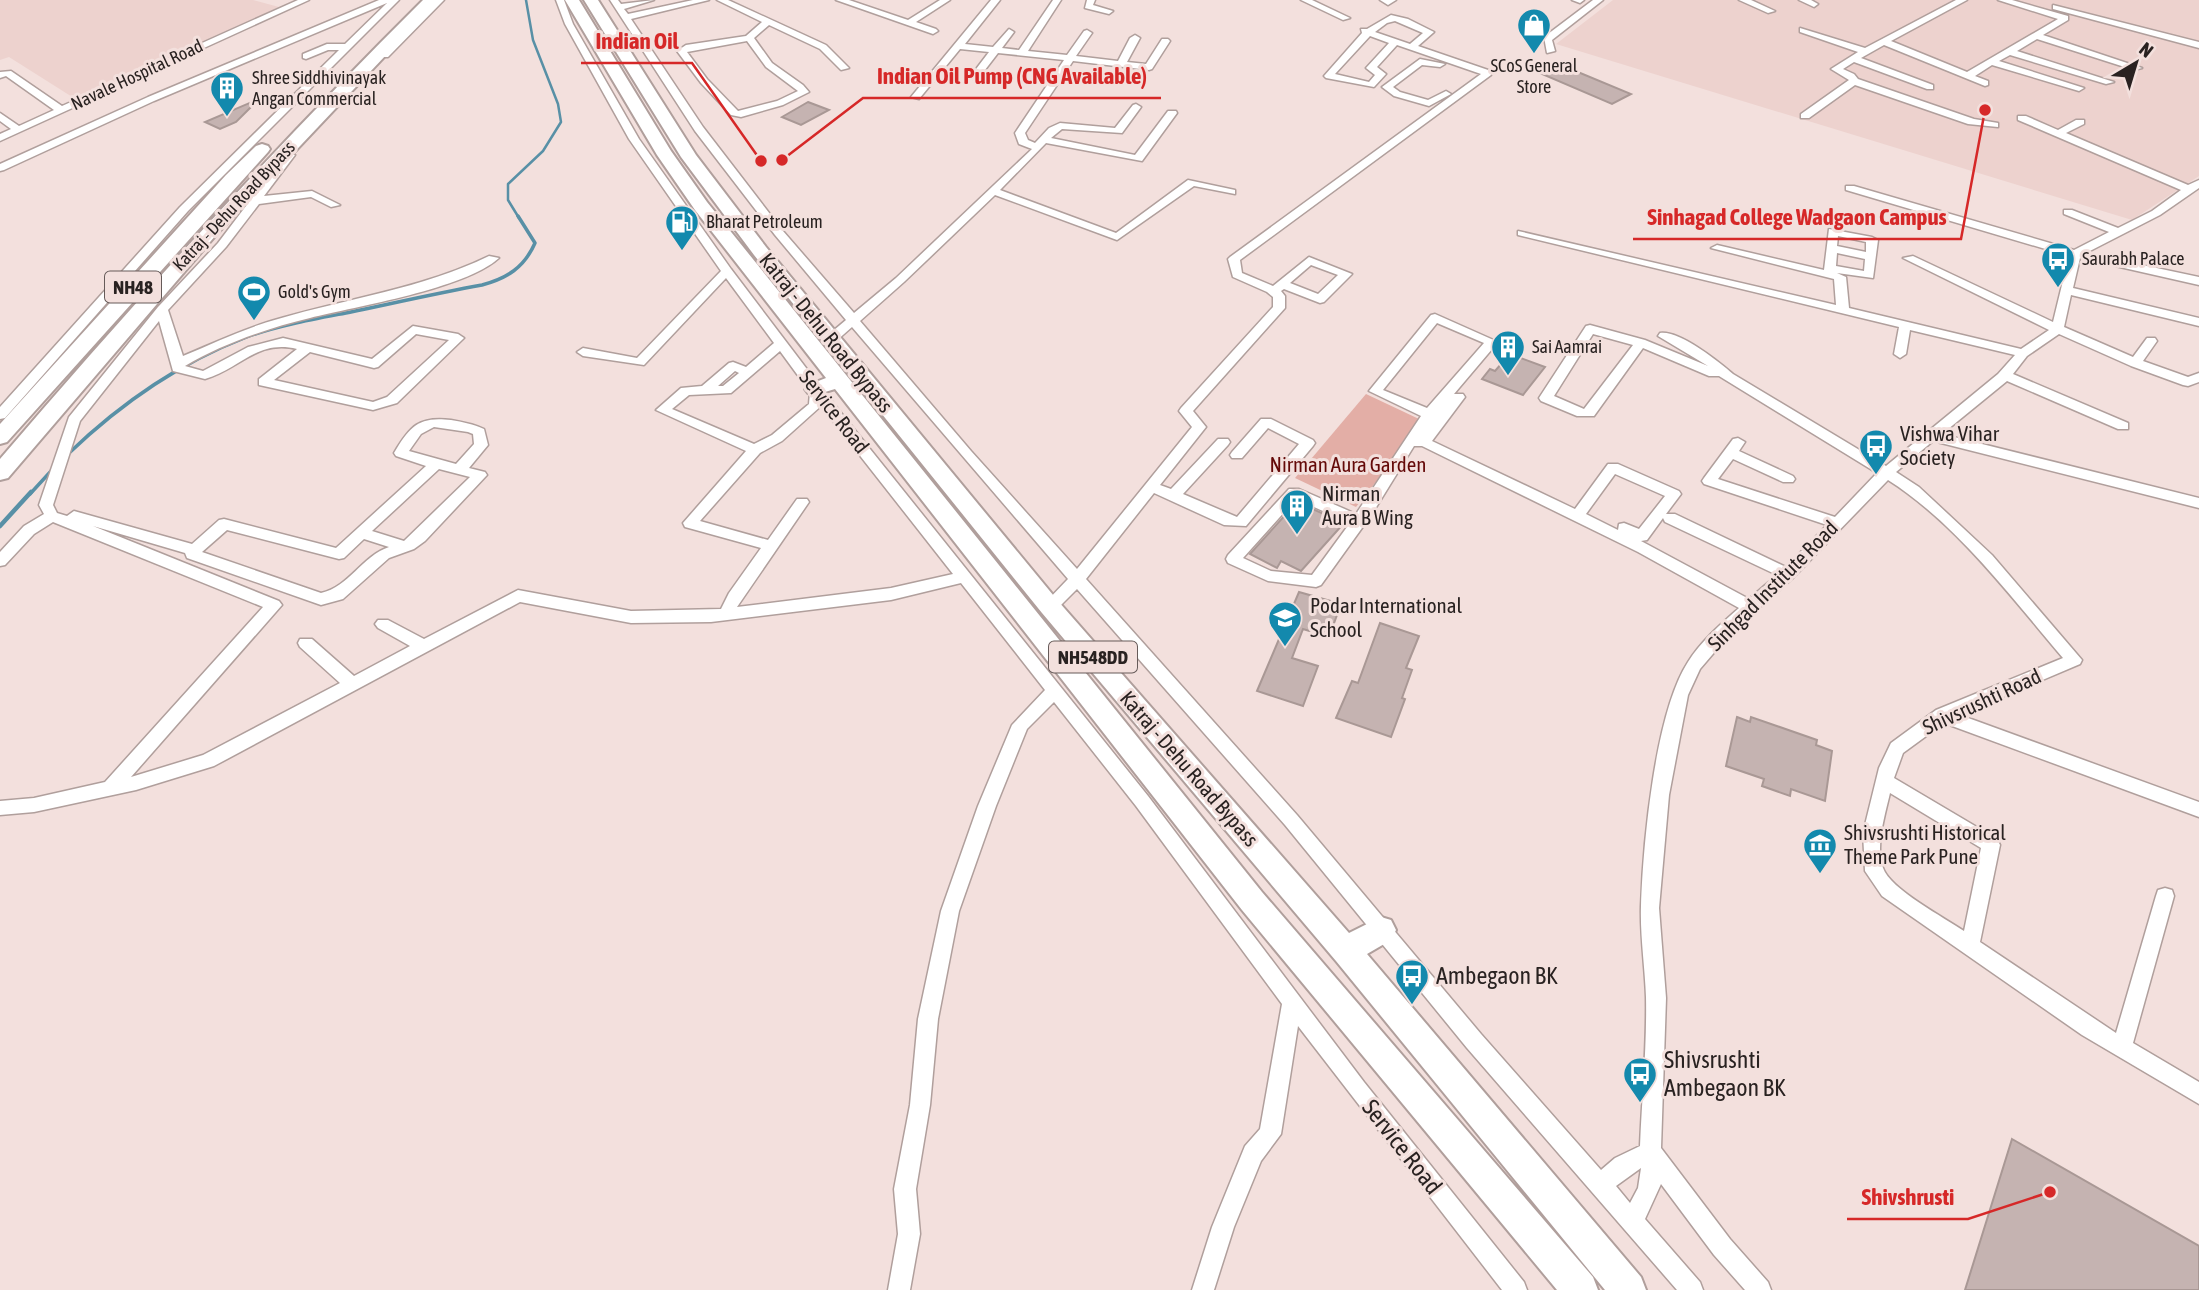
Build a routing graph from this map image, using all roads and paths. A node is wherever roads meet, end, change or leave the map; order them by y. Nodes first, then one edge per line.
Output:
1 (305, 0) edge
2 (392, 0) edge
3 (411, 0) edge
4 (431, 0) edge
5 (440, 0) edge
6 (560, 0) edge
7 (572, 0) edge
8 (591, 0) edge
9 (650, 0) edge
10 (705, 0) edge
11 (721, 0) edge
12 (841, 0) edge
13 (946, 0) edge
14 (996, 0) edge
15 (1057, 0) edge
16 (1091, 0) edge
17 (1305, 0) edge
18 (1384, 0) edge
19 (1392, 0) edge
20 (1599, 0) edge
21 (1743, 0) edge
22 (1803, 0) edge
23 (1964, 0) edge
24 (2003, 0) edge
25 (2032, 0) edge
26 (1814, 4) dead end
27 (620, 8) edge
28 (1109, 11) dead end
29 (1771, 11) dead end
30 (1346, 18) dead end
31 (768, 21) junction
32 (909, 23) junction
33 (1803, 30) dead end
34 (933, 31) dead end
35 (1009, 32) dead end
36 (1366, 32) junction
37 (1087, 33) dead end
38 (2038, 36) junction
39 (749, 38) junction
40 (1135, 38) dead end
41 (1166, 41) dead end
42 (1882, 41) junction
43 (1395, 42) junction
44 (2199, 45) edge
45 (958, 46) junction
46 (347, 47) junction
47 (1412, 47) junction
48 (995, 51) junction
49 (1550, 51) dead end
50 (1864, 51) junction
51 (2011, 52) junction
52 (1021, 54) junction
53 (306, 56) dead end
54 (1853, 58) junction
55 (1068, 60) junction
56 (1443, 62) junction
57 (1991, 62) junction
58 (1121, 65) junction
59 (844, 68) dead end
60 (2137, 68) dead end
61 (0, 75) edge
62 (1968, 76) junction
63 (975, 77) dead end
64 (1854, 81) junction
65 (2109, 82) dead end
66 (1985, 83) dead end
67 (1333, 84) dead end
68 (1347, 85) junction
69 (1930, 87) dead end
70 (2079, 88) dead end
71 (1365, 94) dead end
72 (916, 97) dead end
73 (1136, 107) dead end
74 (61, 110) junction
75 (1172, 113) dead end
76 (0, 116) edge
77 (1805, 117) dead end
78 (2022, 118) dead end
79 (2080, 122) dead end
80 (1994, 125) dead end
81 (18, 130) junction
82 (2057, 134) junction
83 (0, 138) edge
84 (1041, 143) junction
85 (0, 168) edge
86 (227, 168) junction
87 (2195, 186) edge
88 (1850, 188) dead end
89 (993, 191) junction
90 (1231, 192) dead end
91 (245, 201) junction
92 (335, 205) dead end
93 (2068, 212) dead end
94 (2118, 232) junction
95 (1522, 233) dead end
96 (1717, 248) dead end
97 (168, 249) junction
98 (213, 249) junction
99 (2075, 254) junction
100 (493, 258) dead end
101 (1909, 258) dead end
102 (727, 271) junction
103 (1831, 272) junction
104 (2199, 281) edge
105 (1278, 288) junction
106 (2067, 290) junction
107 (140, 309) junction
108 (162, 310) junction
109 (1843, 310) junction
110 (855, 321) junction
111 (2199, 323) edge
112 (1905, 325) junction
113 (2057, 330) junction
114 (1664, 336) dead end
115 (831, 339) junction
116 (2151, 341) dead end
117 (136, 342) junction
118 (1641, 343) junction
119 (781, 344) junction
120 (307, 348) junction
121 (583, 352) dead end
122 (2023, 353) junction
123 (1900, 354) dead end
124 (100, 355) junction
125 (2135, 363) junction
126 (178, 366) junction
127 (2005, 375) junction
128 (2199, 377) edge
129 (839, 380) junction
130 (1742, 385) junction
131 (816, 391) junction
132 (1458, 397) dead end
133 (830, 408) junction
134 (1429, 414) junction
135 (0, 415) edge
136 (2123, 426) dead end
137 (1931, 436) junction
138 (0, 437) edge
139 (1223, 442) dead end
140 (1417, 442) junction
141 (786, 443) dead end
142 (755, 450) junction
143 (1237, 454) dead end
144 (436, 464) junction
145 (458, 470) junction
146 (1887, 472) junction
147 (0, 473) edge
148 (1788, 479) dead end
149 (1151, 486) junction
150 (1173, 496) junction
151 (802, 502) dead end
152 (2199, 503) edge
153 (1579, 512) junction
154 (52, 513) junction
155 (1363, 516) junction
156 (1670, 518) dead end
157 (1836, 523) junction
158 (361, 533) junction
159 (404, 546) junction
160 (771, 546) junction
161 (195, 550) junction
162 (0, 561) edge
163 (1788, 574) junction
164 (965, 577) junction
165 (1078, 578) junction
166 (1749, 606) junction
167 (1050, 607) junction
168 (726, 615) junction
169 (383, 624) dead end
170 (306, 643) dead end
171 (423, 646) junction
172 (352, 684) junction
173 (1055, 690) junction
174 (1942, 715) junction
175 (1885, 781) junction
176 (111, 787) junction
177 (0, 808) edge
178 (2199, 810) edge
179 (2165, 896) dead end
180 (1381, 930) junction
181 (1970, 945) junction
182 (1346, 951) junction
183 (1292, 1000) junction
184 (2122, 1047) junction
185 (2199, 1094) edge
186 (1650, 1152) junction
187 (1601, 1185) junction
188 (1631, 1220) junction
189 (899, 1290) edge
190 (1203, 1290) edge
191 (1516, 1290) edge
192 (1580, 1290) edge
193 (1628, 1290) edge
194 (1692, 1290) edge
195 (1760, 1290) edge

1 - 74 street, Navale Hospital Road
2 - 46 street
2 - 85 street
3 - 97 highway, Katraj - Dehu Road Bypass / NH48
4 - 91 highway, Katraj - Dehu Road Bypass / NH48
5 - 91 street
6 - 102 street, Service Road
7 - 129 highway, Katraj - Dehu Road Bypass / NH548DD
8 - 115 highway, Katraj - Dehu Road Bypass / NH548DD
9 - 27 street
10 - 27 street
11 - 31 street
12 - 32 street
13 - 32 street
14 - 45 street
15 - 52 street
16 - 28 street
17 - 30 street
18 - 19 street
20 - 49 street
21 - 29 street
22 - 26 street
23 - 42 street
24 - 38 street
25 - 44 street
27 - 110 street
31 - 39 street
31 - 59 street
32 - 34 street
33 - 50 street
35 - 48 street
36 - 43 street
36 - 47 street
36 - 68 street
37 - 55 street
38 - 51 street
38 - 60 street
39 - 39 street
40 - 58 street
41 - 58 street
42 - 50 street
42 - 62 street
43 - 47 street
43 - 68 street
45 - 48 street
45 - 72 street
46 - 53 street
46 - 86 street
47 - 56 street
48 - 52 street
48 - 63 street
50 - 54 street
51 - 57 street
51 - 65 street
52 - 55 street
54 - 64 street
54 - 69 street
55 - 58 street
55 - 84 street
56 - 56 street
56 - 105 street
57 - 62 street
57 - 70 street
61 - 74 street
62 - 66 street
64 - 77 street
64 - 80 street
67 - 68 street
68 - 71 street
73 - 84 street
74 - 81 street, Navale Hospital Road
75 - 84 street
76 - 81 street
78 - 82 street
79 - 82 street
81 - 83 street, Navale Hospital Road
82 - 87 street
84 - 89 street
86 - 97 highway
86 - 135 street
87 - 94 street
88 - 99 street
89 - 90 street
89 - 110 street
91 - 92 street
91 - 98 street
91 - 98 street
91 - 107 highway, Katraj - Dehu Road Bypass / NH48
93 - 94 street
94 - 99 street
95 - 109 street
96 - 103 street
97 - 138 highway, Katraj - Dehu Road Bypass / NH48
98 - 107 street
98 - 108 street
99 - 104 street
99 - 106 street
100 - 126 street
101 - 113 street
102 - 119 street, Service Road
102 - 121 street
103 - 103 street
103 - 109 street
105 - 105 street
105 - 149 street
106 - 111 street
106 - 113 street
107 - 124 highway, Katraj - Dehu Road Bypass / NH48
108 - 117 street
108 - 126 street
109 - 112 street
110 - 115 street
110 - 165 street
112 - 122 street
112 - 123 street
113 - 122 street, Sinhgad Institute Road
113 - 125 street
114 - 130 street
115 - 167 highway, Katraj - Dehu Road Bypass / NH548DD
116 - 125 street
117 - 124 street
117 - 154 street
118 - 118 street
118 - 130 street
119 - 131 street, Service Road
119 - 142 street
120 - 120 street
120 - 126 street
122 - 127 street, Sinhgad Institute Road
124 - 147 highway, Katraj - Dehu Road Bypass / NH48
125 - 128 street
127 - 136 street
127 - 137 street, Sinhgad Institute Road
129 - 131 highway
129 - 192 highway, Katraj - Dehu Road Bypass / NH548DD
130 - 146 street
131 - 133 street, Service Road
131 - 142 street
132 - 140 street
133 - 141 street
133 - 164 street, Service Road
134 - 134 street
134 - 140 street
137 - 146 street, Sinhgad Institute Road
137 - 152 street
139 - 150 street
140 - 153 street
140 - 155 street
142 - 160 street
143 - 150 street
144 - 145 street
144 - 145 street
144 - 158 street
145 - 159 street
146 - 157 street, Sinhgad Institute Road
146 - 174 street, Shivsrushti Road
148 - 157 street
149 - 150 street
149 - 165 street
151 - 160 street
153 - 153 street
153 - 166 street
154 - 161 street
154 - 162 street
154 - 176 street
155 - 155 street
156 - 163 street
157 - 163 street, Sinhgad Institute Road
158 - 159 street
158 - 161 street
159 - 161 street
160 - 168 street
163 - 166 street, Sinhgad Institute Road
164 - 168 street
164 - 173 street, Service Road
165 - 167 street
165 - 180 street
166 - 186 street, Sinhgad Institute Road
167 - 182 highway, Katraj - Dehu Road Bypass / NH548DD
168 - 171 street
169 - 171 street
170 - 172 street
171 - 172 street
172 - 176 street
173 - 183 street, Service Road
173 - 189 street
174 - 175 street, Shivsrushti Road
174 - 178 street
175 - 181 street, Shivsrushti Road
175 - 181 street
176 - 177 street
179 - 184 street
180 - 182 highway
180 - 187 street
181 - 184 street, Shivsrushti Road
182 - 193 highway, Katraj - Dehu Road Bypass / NH548DD
183 - 190 street
183 - 191 street, Service Road
184 - 185 street, Shivsrushti Road
186 - 187 street
186 - 188 street, Sinhgad Institute Road
186 - 195 street
187 - 188 street
188 - 194 street

